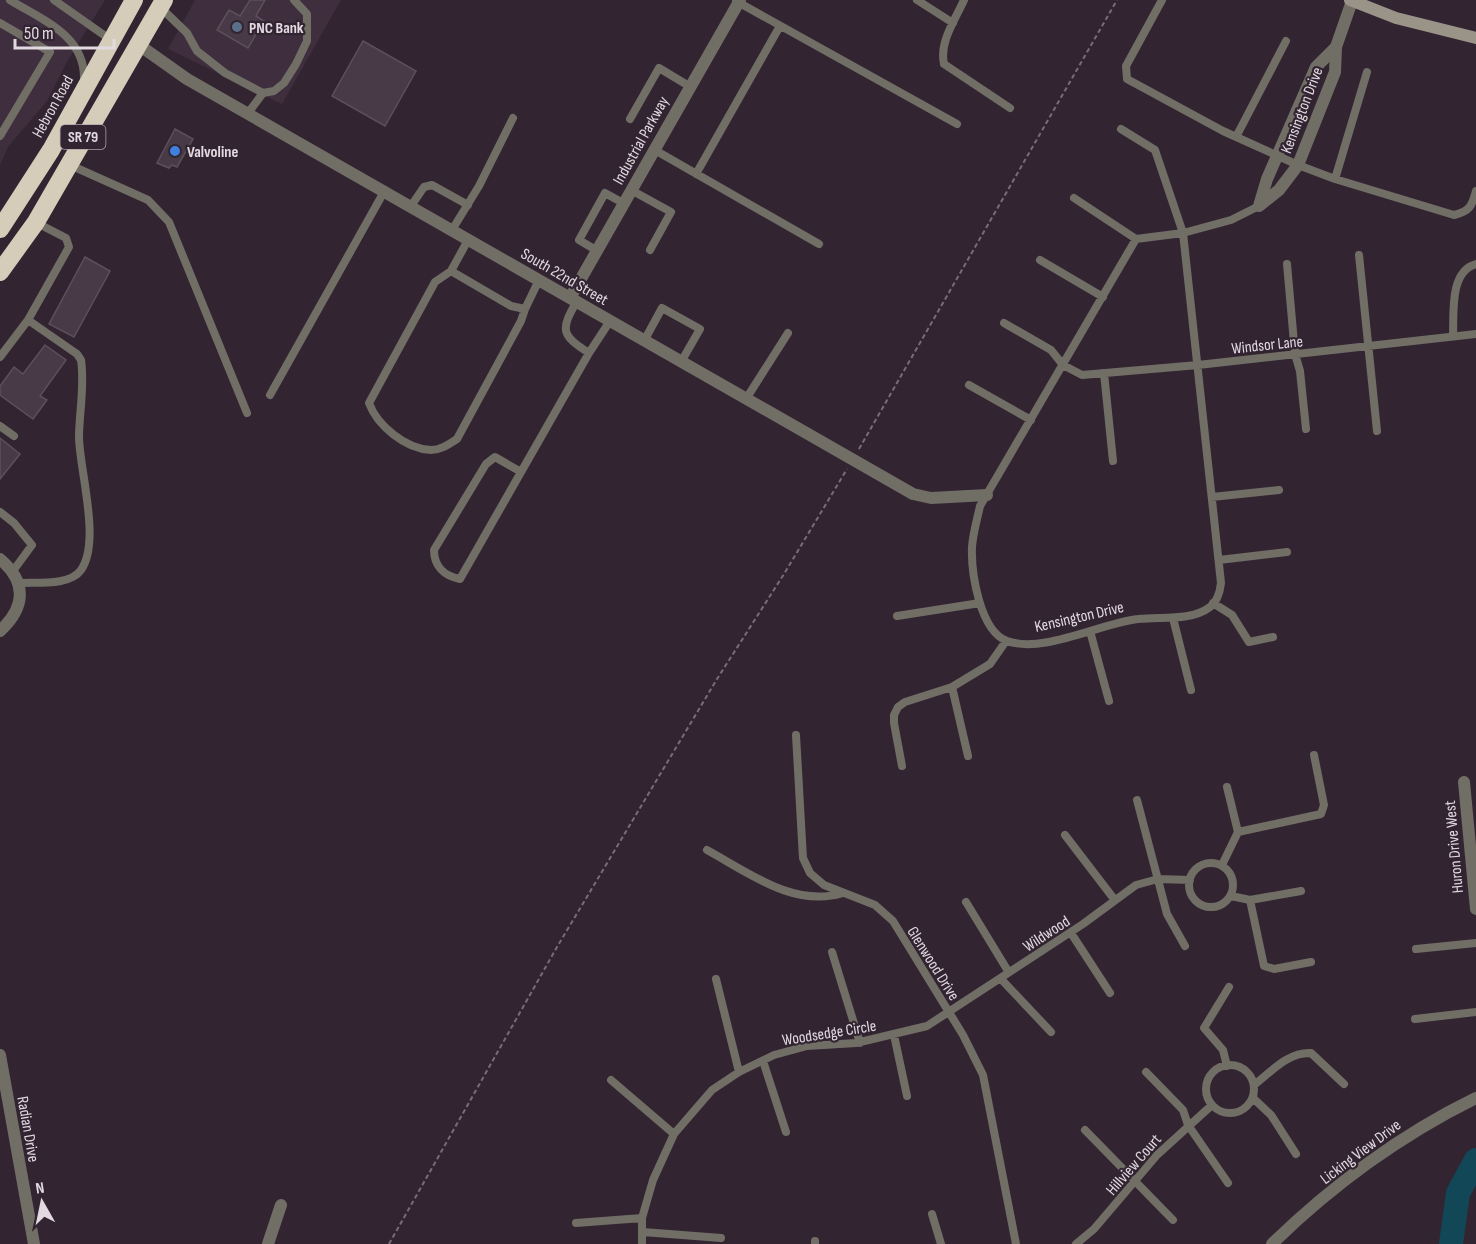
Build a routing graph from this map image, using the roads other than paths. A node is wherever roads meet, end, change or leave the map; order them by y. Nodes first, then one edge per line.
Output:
1 (10, 0) edge
2 (54, 0) edge
3 (134, 0) edge
4 (294, 0) edge
5 (917, 0) edge
6 (964, 0) edge
7 (1162, 0) edge
8 (1351, 0) edge
9 (737, 1) edge
10 (157, 2) edge
11 (0, 23) edge
12 (953, 23) junction
13 (780, 26) junction
14 (1476, 38) edge
15 (111, 40) junction
16 (1286, 41) dead end
17 (139, 45) junction
18 (1336, 47) junction
19 (1367, 72) dead end
20 (689, 86) junction
21 (84, 89) junction
22 (262, 93) junction
23 (1010, 108) dead end
24 (248, 113) junction
25 (513, 118) dead end
26 (630, 119) dead end
27 (957, 124) dead end
28 (1121, 129) dead end
29 (0, 136) edge
30 (1236, 137) junction
31 (653, 149) junction
32 (1277, 156) junction
33 (68, 164) junction
34 (1298, 165) junction
35 (696, 174) junction
36 (1335, 179) junction
37 (385, 190) junction
38 (631, 190) junction
39 (1476, 191) edge
40 (1074, 198) dead end
41 (48, 200) junction
42 (623, 203) junction
43 (468, 205) junction
44 (411, 206) junction
45 (1259, 206) junction
46 (36, 222) junction
47 (0, 229) edge
48 (452, 230) junction
49 (1183, 233) junction
50 (1136, 239) junction
51 (468, 240) junction
52 (819, 244) dead end
53 (597, 250) junction
54 (650, 250) dead end
55 (1359, 255) dead end
56 (1040, 260) dead end
57 (1287, 264) dead end
58 (1476, 264) edge
59 (0, 272) edge
60 (451, 272) junction
61 (539, 280) junction
62 (1103, 297) junction
63 (574, 299) junction
64 (525, 309) junction
65 (28, 320) junction
66 (610, 321) junction
67 (1004, 323) dead end
68 (788, 333) dead end
69 (1476, 333) edge
70 (1453, 336) junction
71 (644, 340) junction
72 (1368, 346) junction
73 (589, 353) junction
74 (1295, 354) junction
75 (0, 357) edge
76 (681, 362) junction
77 (1063, 365) junction
78 (1198, 365) junction
79 (1104, 373) junction
80 (969, 385) dead end
81 (270, 395) dead end
82 (746, 399) junction
83 (247, 413) dead end
84 (1031, 420) junction
85 (0, 426) edge
86 (1306, 429) dead end
87 (1377, 431) dead end
88 (14, 436) dead end
89 (1113, 460) dead end
90 (521, 472) junction
91 (1279, 490) dead end
92 (987, 495) junction
93 (1212, 497) junction
94 (0, 512) edge
95 (1287, 552) dead end
96 (0, 559) edge
97 (1219, 560) junction
98 (13, 571) junction
99 (20, 583) junction
100 (980, 603) junction
101 (1213, 603) junction
102 (897, 616) dead end
103 (1173, 618) junction
104 (0, 631) edge
105 (1090, 631) junction
106 (1273, 638) dead end
107 (1006, 641) junction
108 (952, 687) junction
109 (1191, 690) dead end
110 (1109, 701) dead end
111 (796, 735) dead end
112 (1314, 755) dead end
113 (968, 756) dead end
114 (902, 766) dead end
115 (1464, 782) dead end
116 (1227, 787) dead end
117 (1137, 800) dead end
118 (1238, 832) junction
119 (1065, 836) dead end
120 (707, 850) dead end
121 (1222, 865) junction
122 (1158, 879) junction
123 (1190, 880) junction
124 (1301, 891) dead end
125 (843, 893) junction
126 (1231, 896) junction
127 (1114, 899) junction
128 (1250, 900) junction
129 (966, 902) dead end
130 (1476, 909) edge
131 (1071, 933) junction
132 (1476, 943) edge
133 (1185, 946) dead end
134 (1416, 949) dead end
135 (832, 952) dead end
136 (1311, 962) dead end
137 (1008, 970) junction
138 (716, 979) dead end
139 (1001, 979) junction
140 (1229, 987) dead end
141 (1110, 993) dead end
142 (949, 1011) junction
143 (1476, 1012) edge
144 (1415, 1019) dead end
145 (1051, 1032) dead end
146 (894, 1035) junction
147 (860, 1043) junction
148 (0, 1055) edge
149 (763, 1060) junction
150 (1227, 1066) junction
151 (739, 1072) junction
152 (1146, 1072) dead end
153 (611, 1080) dead end
154 (1344, 1084) dead end
155 (1254, 1085) junction
156 (907, 1096) dead end
157 (1253, 1098) junction
158 (1476, 1098) edge
159 (1212, 1105) junction
160 (1188, 1125) junction
161 (1085, 1130) dead end
162 (786, 1131) dead end
163 (674, 1134) junction
164 (1296, 1154) dead end
165 (1134, 1182) junction
166 (1228, 1183) dead end
167 (280, 1205) dead end
168 (932, 1214) dead end
169 (642, 1218) junction
170 (1173, 1220) dead end
171 (576, 1223) dead end
172 (643, 1232) junction
173 (722, 1238) dead end
174 (34, 1244) edge
175 (268, 1244) edge
176 (642, 1244) edge
177 (941, 1244) edge
178 (1016, 1244) edge
179 (1078, 1244) edge
180 (1272, 1244) edge

1 - 21 lane
2 - 15 lane
3 - 15 highway, Hebron Road / SR 79
4 - 22 lane
5 - 12 lane
6 - 12 lane
7 - 30 lane
8 - 14 main road
8 - 18 street, Kensington Drive
9 - 13 lane
9 - 20 street, Industrial Parkway
10 - 17 highway, SR 79
10 - 22 lane
11 - 29 lane
12 - 23 lane
13 - 27 lane
13 - 35 lane
15 - 21 highway, Hebron Road / SR 79
15 - 41 highway
16 - 30 lane
17 - 24 street, South 22nd Street
17 - 33 highway, SR 79
18 - 32 street, Kensington Drive
18 - 34 street, Kensington Drive
19 - 36 lane
20 - 26 lane
20 - 31 street, Industrial Parkway
21 - 47 highway, Hebron Road / SR 79
22 - 24 lane
24 - 37 street, South 22nd Street
25 - 43 lane
28 - 49 lane
30 - 32 lane
31 - 35 lane
31 - 38 street, Industrial Parkway
32 - 34 lane
32 - 45 street, Kensington Drive
33 - 41 highway, SR 79
33 - 83 lane
34 - 36 lane
34 - 45 street, Kensington Drive
35 - 52 lane
36 - 39 lane
37 - 44 street, South 22nd Street
37 - 81 lane
38 - 42 street, Industrial Parkway
38 - 54 lane
40 - 50 lane
41 - 46 highway, SR 79
42 - 53 street, Industrial Parkway
42 - 53 lane
43 - 44 lane
43 - 48 lane
44 - 48 street, South 22nd Street
45 - 49 lane, Kensington Drive
46 - 59 highway, SR 79
46 - 65 lane
48 - 51 street, South 22nd Street
49 - 50 lane, Kensington Drive
49 - 78 lane
50 - 62 lane
51 - 60 lane
51 - 61 street, South 22nd Street
53 - 63 street, Industrial Parkway
55 - 72 lane
56 - 62 lane
57 - 74 lane
58 - 70 lane
60 - 64 lane
60 - 64 lane
61 - 63 street, South 22nd Street
61 - 64 lane
62 - 77 lane
63 - 66 street, South 22nd Street
63 - 73 lane
65 - 75 lane
65 - 99 lane
66 - 71 street, South 22nd Street
66 - 73 lane
67 - 77 lane
68 - 82 lane
69 - 70 lane, Windsor Lane
70 - 72 lane, Windsor Lane
71 - 76 street, South 22nd Street
71 - 76 lane
72 - 74 lane, Windsor Lane
72 - 87 lane
73 - 90 lane
74 - 78 lane, Windsor Lane
74 - 86 lane
76 - 82 street, South 22nd Street
77 - 79 lane, Windsor Lane
77 - 84 lane
78 - 79 lane, Windsor Lane
78 - 93 lane
79 - 89 lane
80 - 84 lane
82 - 92 street, South 22nd Street
84 - 92 lane
85 - 88 lane
90 - 90 lane
91 - 93 lane
92 - 100 lane
93 - 97 lane
94 - 98 lane
95 - 97 lane
96 - 98 street
97 - 101 lane
98 - 99 street
99 - 104 street
100 - 102 lane
100 - 107 lane
101 - 103 lane, Kensington Drive
101 - 106 lane
103 - 105 lane, Kensington Drive
103 - 109 lane
105 - 107 lane, Kensington Drive
105 - 110 lane
107 - 108 lane
108 - 113 lane
108 - 114 lane
111 - 125 lane, Glenwood Drive
112 - 118 lane
115 - 130 street, Huron Drive West
116 - 118 lane
117 - 122 lane
118 - 121 lane
119 - 127 lane
120 - 125 lane
121 - 123 lane
121 - 126 lane
122 - 123 lane
122 - 127 lane, Wildwood
122 - 133 lane
123 - 126 lane
124 - 128 lane
125 - 142 lane, Glenwood Drive
126 - 128 lane
127 - 131 lane, Wildwood
128 - 136 lane
129 - 137 lane
131 - 137 lane, Wildwood
131 - 141 lane
132 - 134 lane
135 - 147 lane
137 - 139 lane, Wildwood
138 - 151 lane
139 - 142 lane, Wildwood
139 - 145 lane
140 - 150 lane
142 - 146 lane, Woodsedge Circle
142 - 178 lane, Glenwood Drive
143 - 144 lane
146 - 147 lane, Woodsedge Circle
146 - 156 lane
147 - 149 lane, Woodsedge Circle
148 - 174 street, Radian Drive
149 - 151 lane, Woodsedge Circle
149 - 162 lane
150 - 155 lane
150 - 159 lane
151 - 163 lane, Woodsedge Circle
152 - 160 lane
153 - 163 lane
154 - 155 lane
155 - 157 lane
157 - 159 lane
157 - 164 lane
158 - 180 street, Licking View Drive
159 - 160 lane, Hillview Court
160 - 165 lane, Hillview Court
160 - 166 lane
161 - 165 lane
163 - 169 lane, Woodsedge Circle
165 - 170 lane
165 - 179 lane, Hillview Court
167 - 175 street
168 - 177 lane
169 - 171 lane
169 - 172 lane, Woodsedge Circle
172 - 173 lane
172 - 176 lane, Woodsedge Circle

